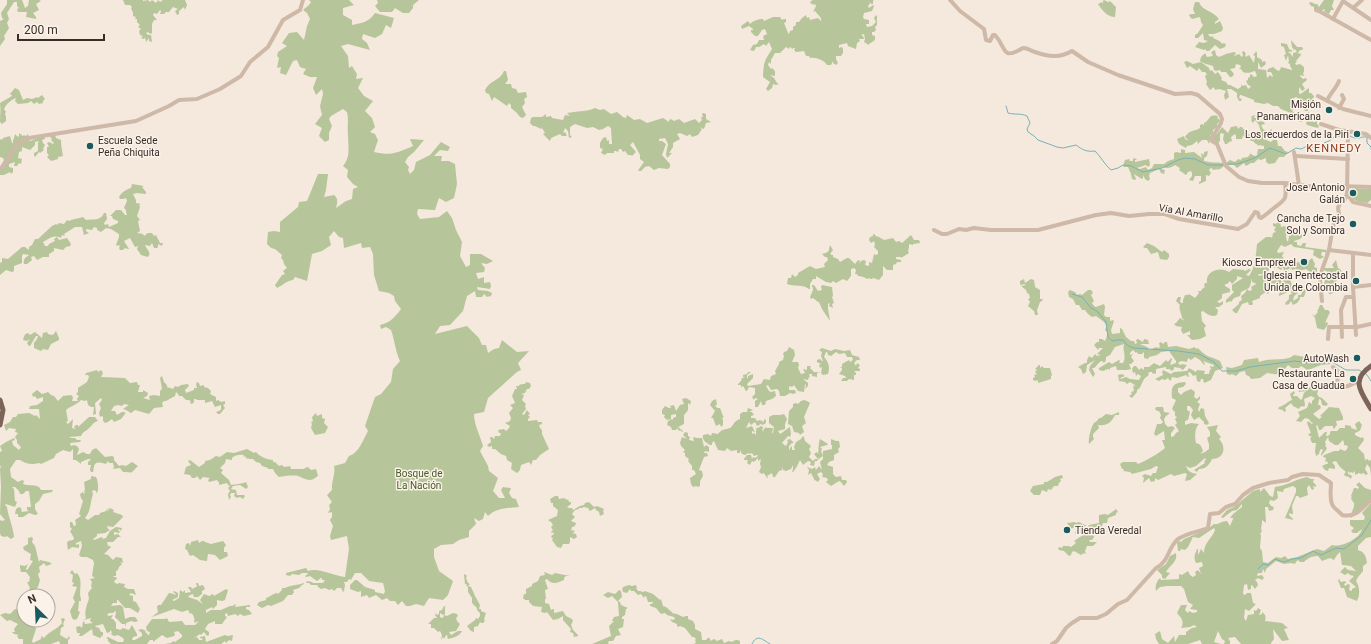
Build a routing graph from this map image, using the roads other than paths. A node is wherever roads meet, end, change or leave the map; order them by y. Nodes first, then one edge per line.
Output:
1 (303, 0) edge
2 (950, 0) edge
3 (1362, 0) edge
4 (1345, 1) edge
5 (1354, 8) junction
6 (1316, 10) dead end
7 (1333, 18) junction
8 (1371, 20) edge
9 (1371, 40) edge
10 (1339, 81) dead end
11 (1342, 95) dead end
12 (1318, 96) dead end
13 (1327, 100) junction
14 (1339, 108) junction
15 (1371, 116) edge
16 (1321, 124) dead end
17 (1348, 133) junction
18 (1371, 138) edge
19 (1348, 159) junction
20 (0, 169) edge
21 (1285, 183) junction
22 (1299, 185) junction
23 (1347, 186) junction
24 (1371, 187) edge
25 (1347, 194) junction
26 (1371, 206) edge
27 (934, 230) dead end
28 (1329, 250) junction
29 (1353, 254) junction
30 (1371, 255) edge
31 (1371, 285) edge
32 (1353, 287) junction
33 (1353, 297) junction
34 (1322, 301) dead end
35 (1371, 324) edge
36 (1342, 327) junction
37 (1355, 327) junction
38 (1356, 336) dead end
39 (1342, 337) dead end
40 (1328, 339) dead end
41 (1333, 367) dead end
42 (1369, 368) edge
43 (1360, 377) junction
44 (1315, 384) dead end
45 (1337, 387) junction
46 (0, 400) edge
47 (1371, 409) edge
48 (0, 425) edge
49 (1371, 500) edge
50 (1052, 644) edge

1 - 20 street
2 - 21 street
3 - 5 street
4 - 5 street
4 - 7 street
5 - 8 street
6 - 7 street
7 - 9 street
10 - 13 street
11 - 14 street
12 - 13 street
13 - 14 street
14 - 15 street
16 - 17 street
17 - 18 street
17 - 19 street
19 - 22 street
19 - 23 street
21 - 22 street
21 - 27 street, Vía Al Amarillo
22 - 23 street
23 - 24 street
23 - 25 street
25 - 26 street
25 - 28 street
28 - 29 street
28 - 34 street
29 - 30 street
29 - 32 street
31 - 32 street
32 - 33 street
33 - 36 street
33 - 37 street
35 - 37 street
36 - 37 street
36 - 39 street
36 - 40 street
37 - 38 street
41 - 45 street
42 - 43 main road
43 - 45 street
43 - 47 main road
44 - 45 street
46 - 48 main road
49 - 50 street

